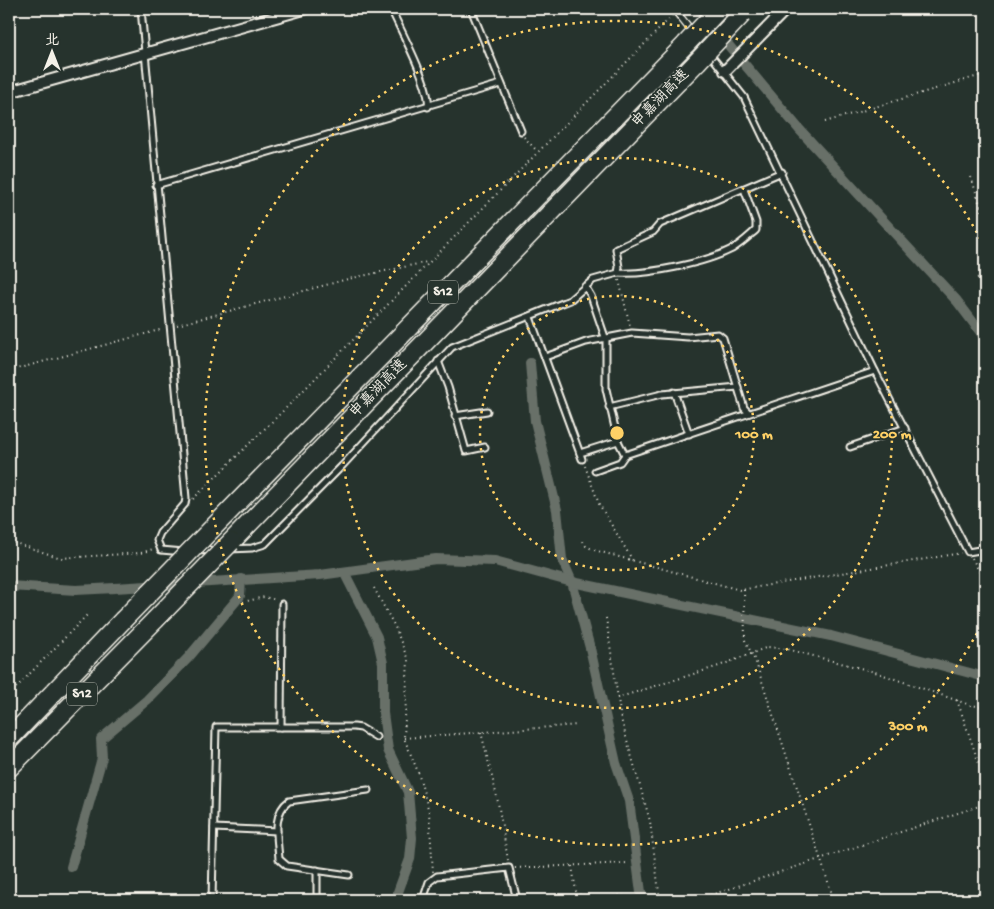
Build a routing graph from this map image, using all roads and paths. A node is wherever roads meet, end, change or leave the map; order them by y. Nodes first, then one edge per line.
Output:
1 (142, 9) edge
2 (304, 9) edge
3 (391, 9) edge
4 (471, 9) edge
5 (719, 9) edge
6 (786, 9) edge
7 (675, 10) edge
8 (745, 11) edge
9 (145, 54) junction
10 (728, 68) junction
11 (985, 74) edge
12 (501, 84) junction
13 (9, 92) edge
14 (428, 107) junction
15 (825, 122) dead end
16 (520, 131) joint
17 (537, 151) junction
18 (782, 172) junction
19 (971, 178) dead end
20 (156, 185) junction
21 (744, 190) junction
22 (985, 220) edge
23 (429, 262) junction
24 (618, 272) junction
25 (985, 276) edge
26 (977, 278) dead end
27 (585, 286) junction
28 (530, 317) junction
29 (169, 327) junction
30 (632, 333) junction
31 (606, 340) junction
32 (545, 357) junction
33 (438, 361) junction
34 (875, 371) junction
35 (9, 372) edge
36 (738, 387) junction
37 (674, 392) junction
38 (609, 407) junction
39 (487, 411) dead end
40 (749, 413) junction
41 (455, 416) junction
42 (905, 428) junction
43 (688, 434) junction
44 (618, 441) junction
45 (485, 447) dead end
46 (850, 447) dead end
47 (625, 455) junction
48 (581, 456) junction
49 (595, 471) dead end
50 (185, 504) junction
51 (9, 541) edge
52 (583, 541) dead end
53 (159, 546) junction
54 (985, 549) edge
55 (968, 552) junction
56 (634, 562) junction
57 (985, 582) edge
58 (374, 588) dead end
59 (744, 589) junction
60 (243, 602) dead end
61 (282, 604) joint
62 (87, 615) dead end
63 (606, 618) dead end
64 (750, 652) junction
65 (9, 696) edge
66 (617, 698) junction
67 (957, 700) junction
68 (985, 707) edge
69 (578, 725) dead end
70 (281, 727) junction
71 (481, 732) junction
72 (376, 737) dead end
73 (404, 738) junction
74 (9, 739) edge
75 (9, 768) edge
76 (985, 781) edge
77 (368, 790) dead end
78 (985, 804) edge
79 (214, 828) junction
80 (277, 831) junction
81 (819, 858) junction
82 (628, 863) dead end
83 (572, 866) junction
84 (509, 868) junction
85 (316, 870) junction
86 (350, 875) dead end
87 (433, 879) junction
88 (581, 898) junction
89 (212, 900) edge
90 (317, 900) edge
91 (423, 900) edge
92 (517, 900) edge
93 (574, 900) edge
94 (585, 900) edge
95 (594, 900) edge
96 (624, 900) edge
97 (660, 900) edge
98 (696, 900) edge
99 (834, 900) edge

1 - 9 lane
2 - 9 street
3 - 14 lane
4 - 12 lane
5 - 74 highway, 申嘉湖高速 / S12, bridge
6 - 10 street
7 - 10 lane
7 - 17 path
8 - 75 highway, 申嘉湖高速 / S12, bridge
9 - 13 street
9 - 20 lane
10 - 18 lane
11 - 15 path
12 - 14 lane
12 - 16 lane
14 - 20 lane
16 - 17 path
17 - 23 path
18 - 21 lane
18 - 34 lane
19 - 22 path
20 - 29 lane
21 - 24 lane
21 - 24 lane
23 - 29 path
23 - 50 path
24 - 27 lane
24 - 30 path
25 - 26 path
27 - 28 lane
27 - 31 lane
28 - 32 lane
28 - 33 lane
29 - 35 path
29 - 50 lane
30 - 31 lane
30 - 36 lane
31 - 32 lane
31 - 38 lane
32 - 48 lane
33 - 41 lane
33 - 53 lane
34 - 40 lane
34 - 42 lane
36 - 37 lane
36 - 40 lane
37 - 38 lane
37 - 43 lane
38 - 44 lane
39 - 41 lane
40 - 43 lane
41 - 45 lane
42 - 46 lane
42 - 55 lane
43 - 47 lane
44 - 47 lane
44 - 48 lane
47 - 49 lane
48 - 56 path
50 - 53 lane
51 - 53 path
52 - 56 path
54 - 55 lane
55 - 57 path
55 - 59 path
56 - 59 path
58 - 73 path
59 - 64 path
60 - 61 path
61 - 70 lane
62 - 65 path
63 - 66 path
64 - 66 path
64 - 67 path
64 - 81 path
66 - 97 path
67 - 68 path
67 - 76 path
69 - 71 path
70 - 72 lane
70 - 79 lane
71 - 73 path
71 - 84 path
73 - 87 path
77 - 80 lane
78 - 81 path
79 - 80 lane
79 - 89 lane
80 - 85 lane
81 - 98 path
81 - 99 path
82 - 83 path
83 - 84 path
83 - 88 path
84 - 87 lane
84 - 92 lane
85 - 86 lane
85 - 90 lane
87 - 91 lane
88 - 93 path
88 - 94 path
95 - 96 path

